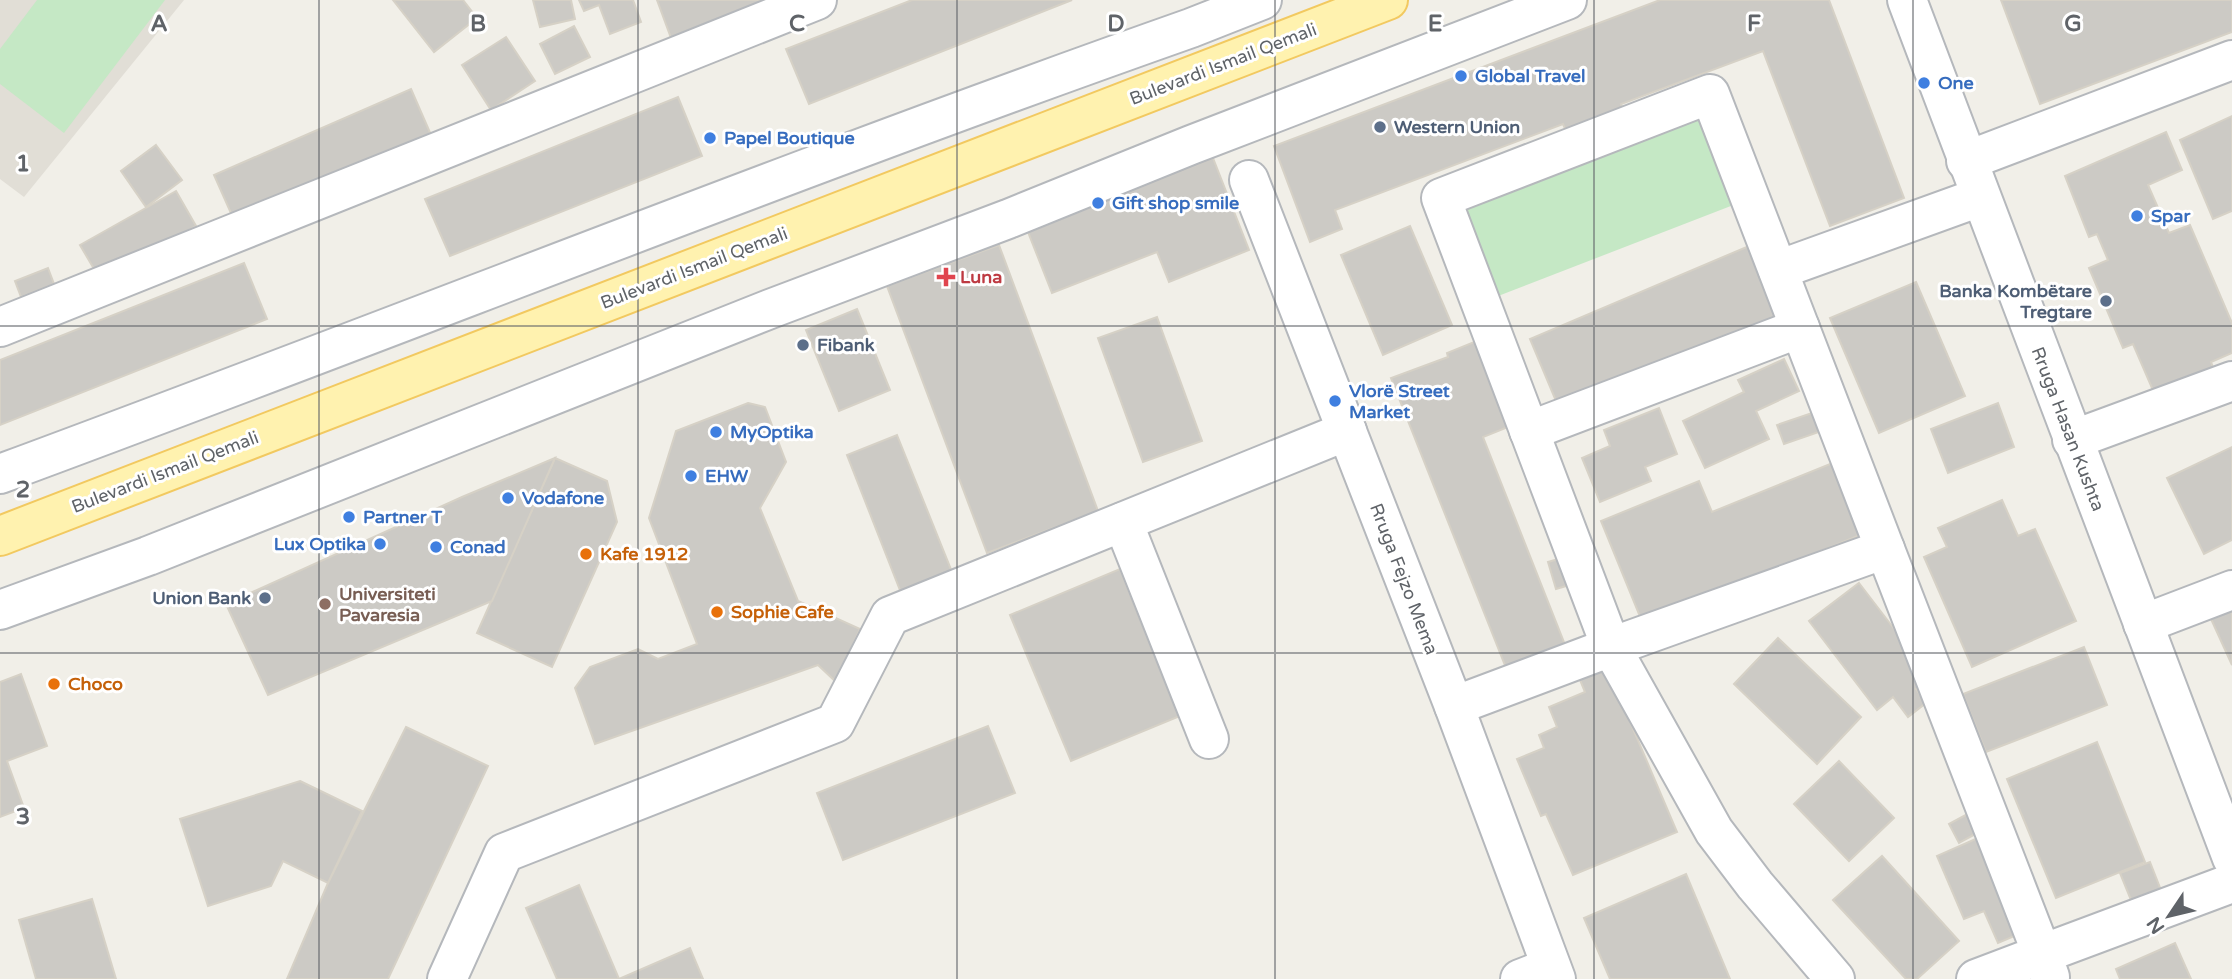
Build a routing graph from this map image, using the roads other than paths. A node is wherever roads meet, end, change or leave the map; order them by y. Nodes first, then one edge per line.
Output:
1 (815, 0) edge
2 (1262, 0) edge
3 (1388, 0) edge
4 (1567, 0) edge
5 (1907, 0) edge
6 (1186, 14) edge
7 (2232, 60) edge
8 (1206, 71) junction
9 (1966, 160) junction
10 (1249, 180) dead end
11 (1980, 197) junction
12 (1778, 270) junction
13 (0, 327) edge
14 (1800, 328) junction
15 (2232, 381) edge
16 (1347, 431) junction
17 (1529, 431) junction
18 (2072, 440) junction
19 (0, 474) edge
20 (1124, 522) junction
21 (0, 536) edge
22 (1885, 549) junction
23 (2232, 590) edge
24 (0, 610) edge
25 (2143, 624) junction
26 (1611, 647) junction
27 (1454, 706) junction
28 (1209, 739) dead end
29 (2232, 858) edge
30 (2232, 883) edge
31 (2046, 967) edge
32 (1542, 975) edge
33 (447, 979) edge
34 (1835, 979) edge
35 (1976, 979) edge

1 - 13 street
2 - 6 street
3 - 8 main road, Bulevardi Ismail Qemali
4 - 24 street
5 - 9 street, Rruga Hasan Kushta
6 - 8 street
6 - 19 street
7 - 9 street
8 - 21 main road, Bulevardi Ismail Qemali
9 - 11 street, Rruga Hasan Kushta
10 - 16 street, Rruga Fejzo Mema
11 - 12 street
11 - 18 street, Rruga Hasan Kushta
12 - 14 street
12 - 17 street
14 - 17 street
14 - 22 street
15 - 18 street
16 - 20 street
16 - 27 street, Rruga Fejzo Mema
17 - 26 street
18 - 25 street, Rruga Hasan Kushta
20 - 28 street
20 - 33 street
22 - 26 street
22 - 31 street
23 - 25 street
25 - 29 street, Rruga Hasan Kushta
26 - 27 street
26 - 34 street
27 - 32 street, Rruga Fejzo Mema
30 - 31 street
31 - 35 street

